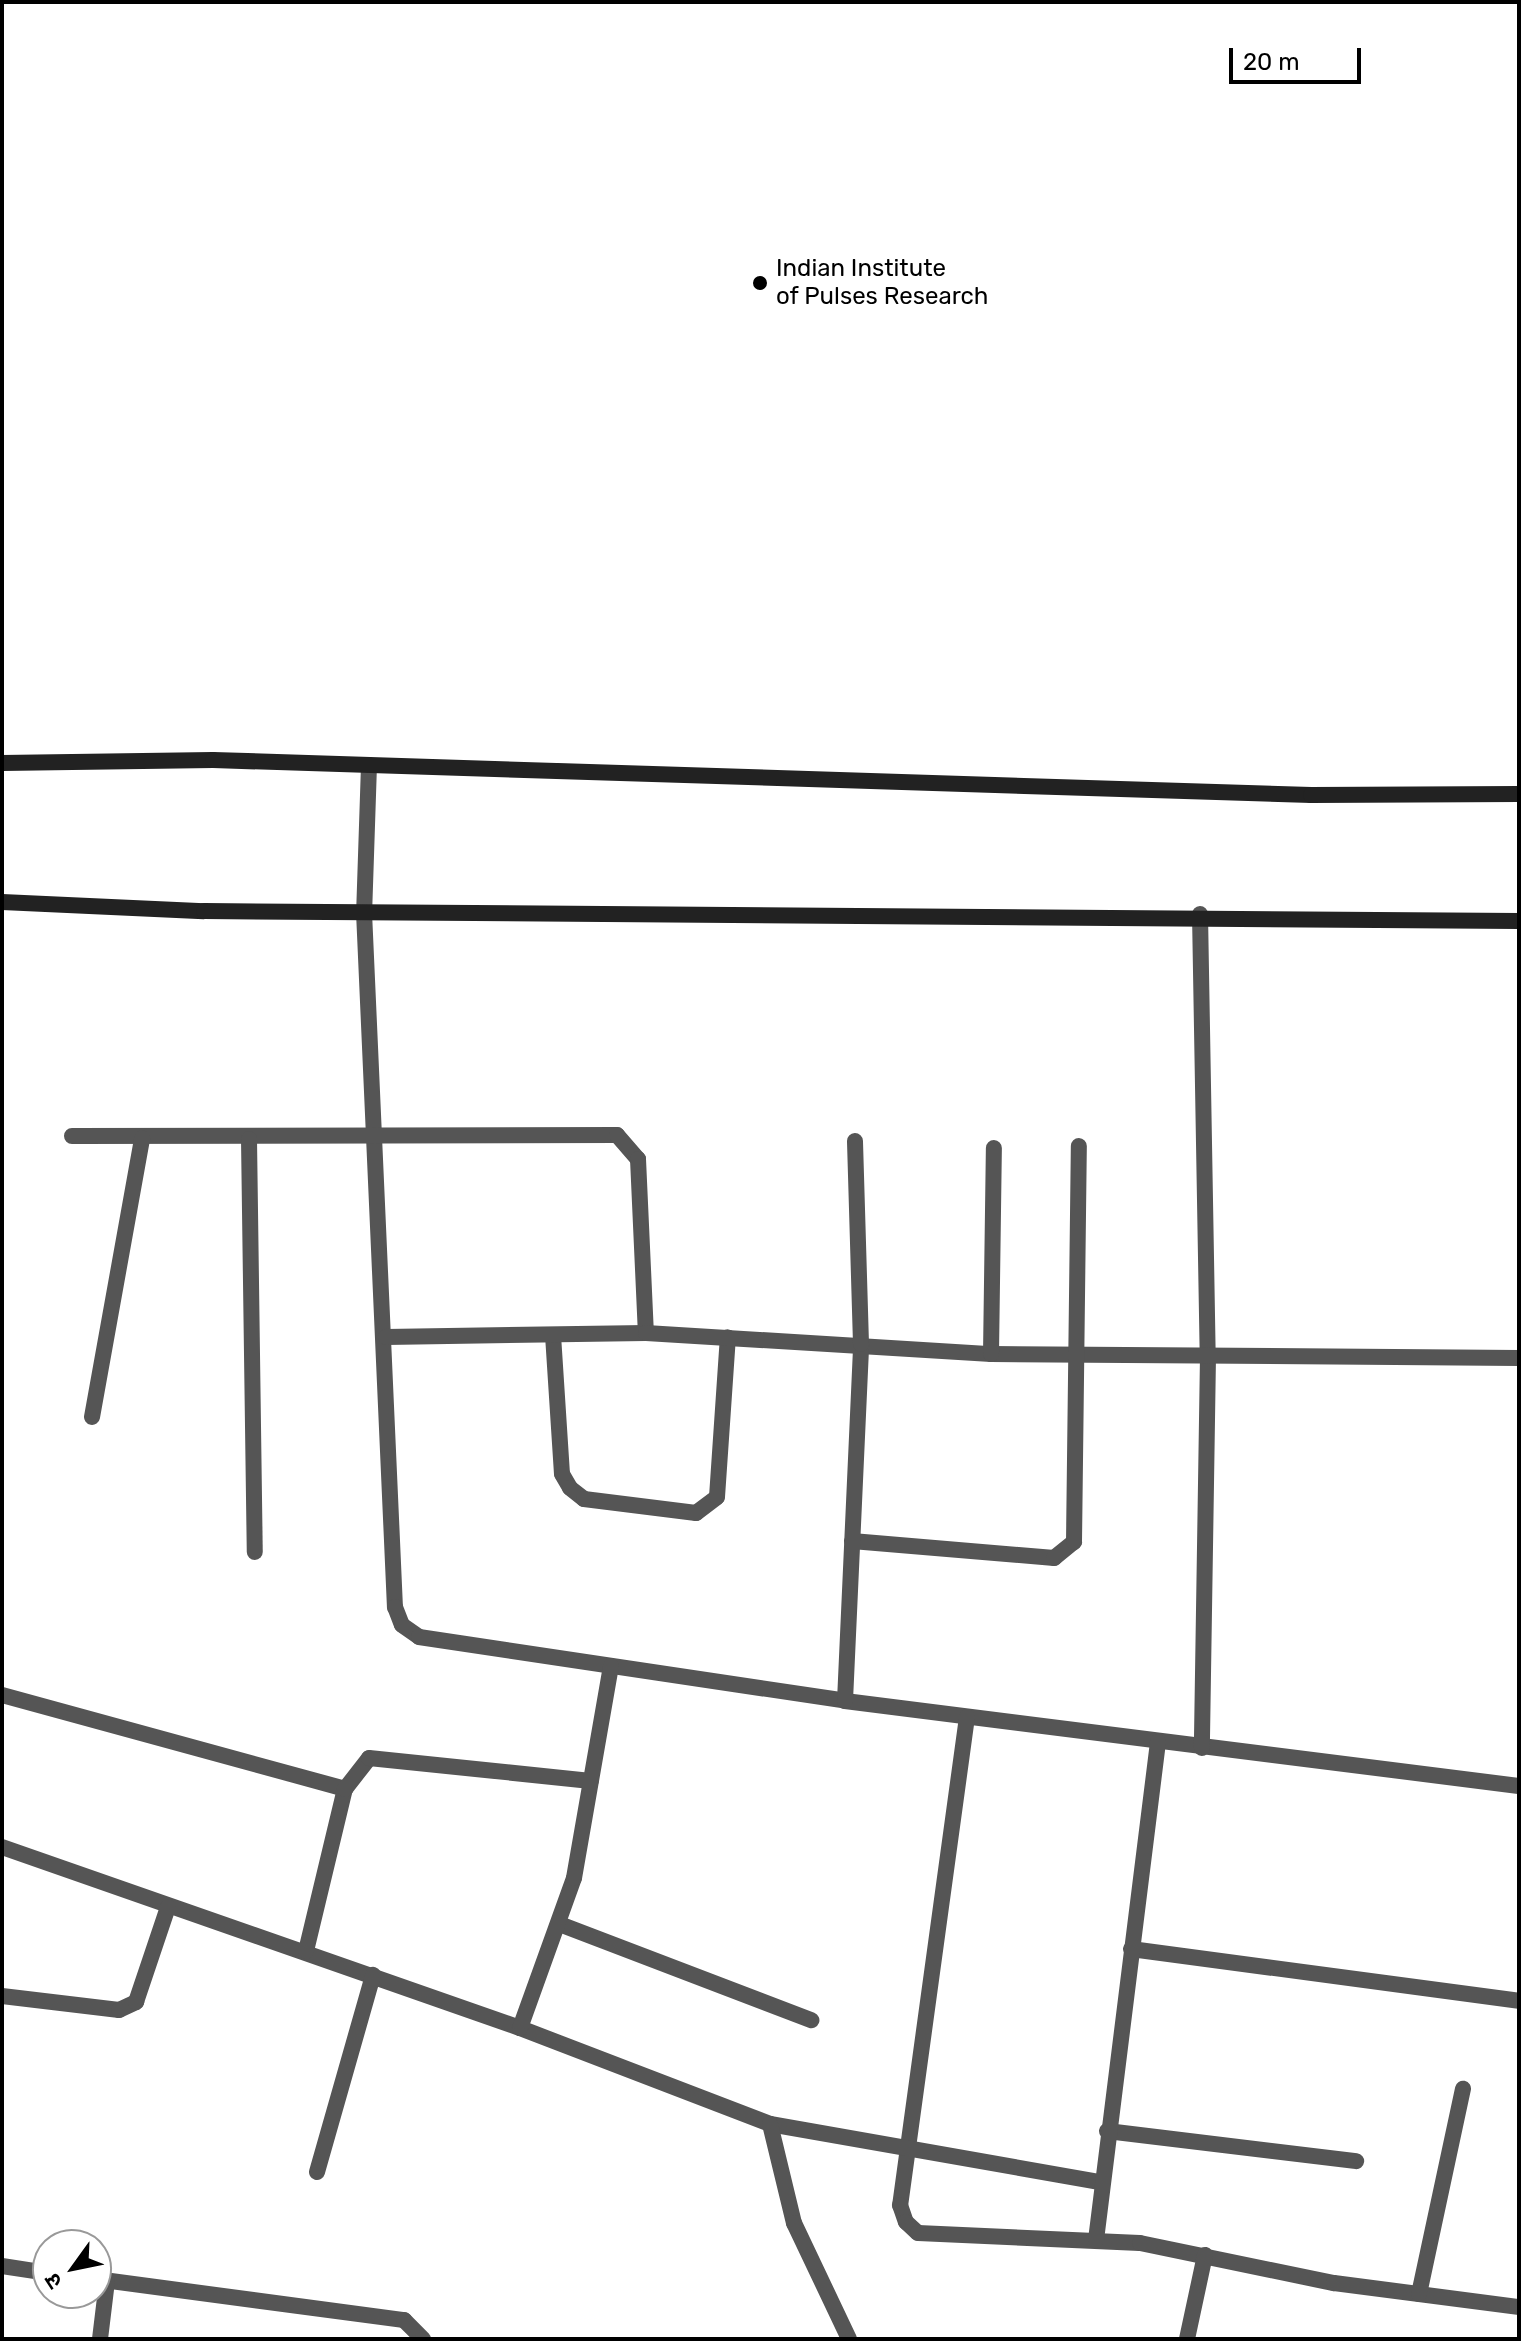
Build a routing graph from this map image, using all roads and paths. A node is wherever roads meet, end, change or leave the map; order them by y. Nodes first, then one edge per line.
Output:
1 (2, 763) edge
2 (369, 765) junction
3 (1519, 794) edge
4 (2, 902) edge
5 (364, 912) junction
6 (1200, 914) junction
7 (1519, 921) edge
8 (72, 1136) dead end
9 (142, 1138) junction
10 (249, 1139) junction
11 (374, 1140) junction
12 (855, 1141) dead end
13 (1079, 1146) dead end
14 (994, 1148) dead end
15 (646, 1333) junction
16 (553, 1335) junction
17 (386, 1337) junction
18 (728, 1337) junction
19 (861, 1344) junction
20 (991, 1354) junction
21 (1079, 1354) junction
22 (1208, 1356) junction
23 (1519, 1358) edge
24 (92, 1417) dead end
25 (852, 1541) junction
26 (255, 1552) dead end
27 (611, 1666) junction
28 (2, 1695) edge
29 (845, 1701) junction
30 (967, 1717) junction
31 (1158, 1742) junction
32 (1202, 1748) junction
33 (591, 1781) junction
34 (1519, 1786) edge
35 (345, 1789) junction
36 (2, 1847) edge
37 (168, 1907) junction
38 (562, 1925) junction
39 (1131, 1949) junction
40 (306, 1951) junction
41 (373, 1975) junction
42 (2, 1996) edge
43 (1519, 2001) edge
44 (811, 2020) dead end
45 (520, 2028) junction
46 (1463, 2089) dead end
47 (770, 2124) junction
48 (1107, 2131) junction
49 (908, 2150) junction
50 (1356, 2161) dead end
51 (317, 2172) dead end
52 (1100, 2182) junction
53 (1096, 2240) junction
54 (1205, 2255) junction
55 (2, 2266) edge
56 (32, 2271) edge
57 (112, 2281) edge
58 (1419, 2294) junction
59 (1519, 2307) edge
60 (101, 2309) edge
61 (100, 2339) edge
62 (423, 2339) edge
63 (849, 2339) edge
64 (1187, 2339) edge

1 - 2 street
2 - 3 street
2 - 5 street
4 - 5 street
5 - 6 street
5 - 11 street
6 - 7 street
6 - 22 street
8 - 9 street
9 - 10 street
9 - 24 street
10 - 11 street
10 - 26 street
11 - 15 street
11 - 17 street
12 - 19 street
13 - 21 street
14 - 20 street
15 - 16 street
15 - 18 street
16 - 17 street
16 - 18 street
17 - 27 street
18 - 19 street
19 - 20 street
19 - 25 street
20 - 21 street
21 - 22 street
21 - 25 street
22 - 23 street
22 - 32 street
25 - 29 street
27 - 29 street
27 - 33 street
28 - 35 street
29 - 30 street
30 - 31 street
30 - 49 street
31 - 32 street
31 - 39 street
32 - 34 street
33 - 35 street
33 - 38 street
35 - 40 street
36 - 37 street
37 - 40 street
37 - 42 street
38 - 44 street
38 - 45 street
39 - 43 street
39 - 48 street
40 - 41 street
41 - 45 street
41 - 51 street
45 - 47 street
46 - 58 street
47 - 49 street
47 - 63 street
48 - 50 street
48 - 52 street
49 - 52 street
49 - 53 street
52 - 53 street
53 - 54 street
54 - 58 street
54 - 64 street
55 - 56 street
57 - 62 street
58 - 59 street
60 - 61 street

